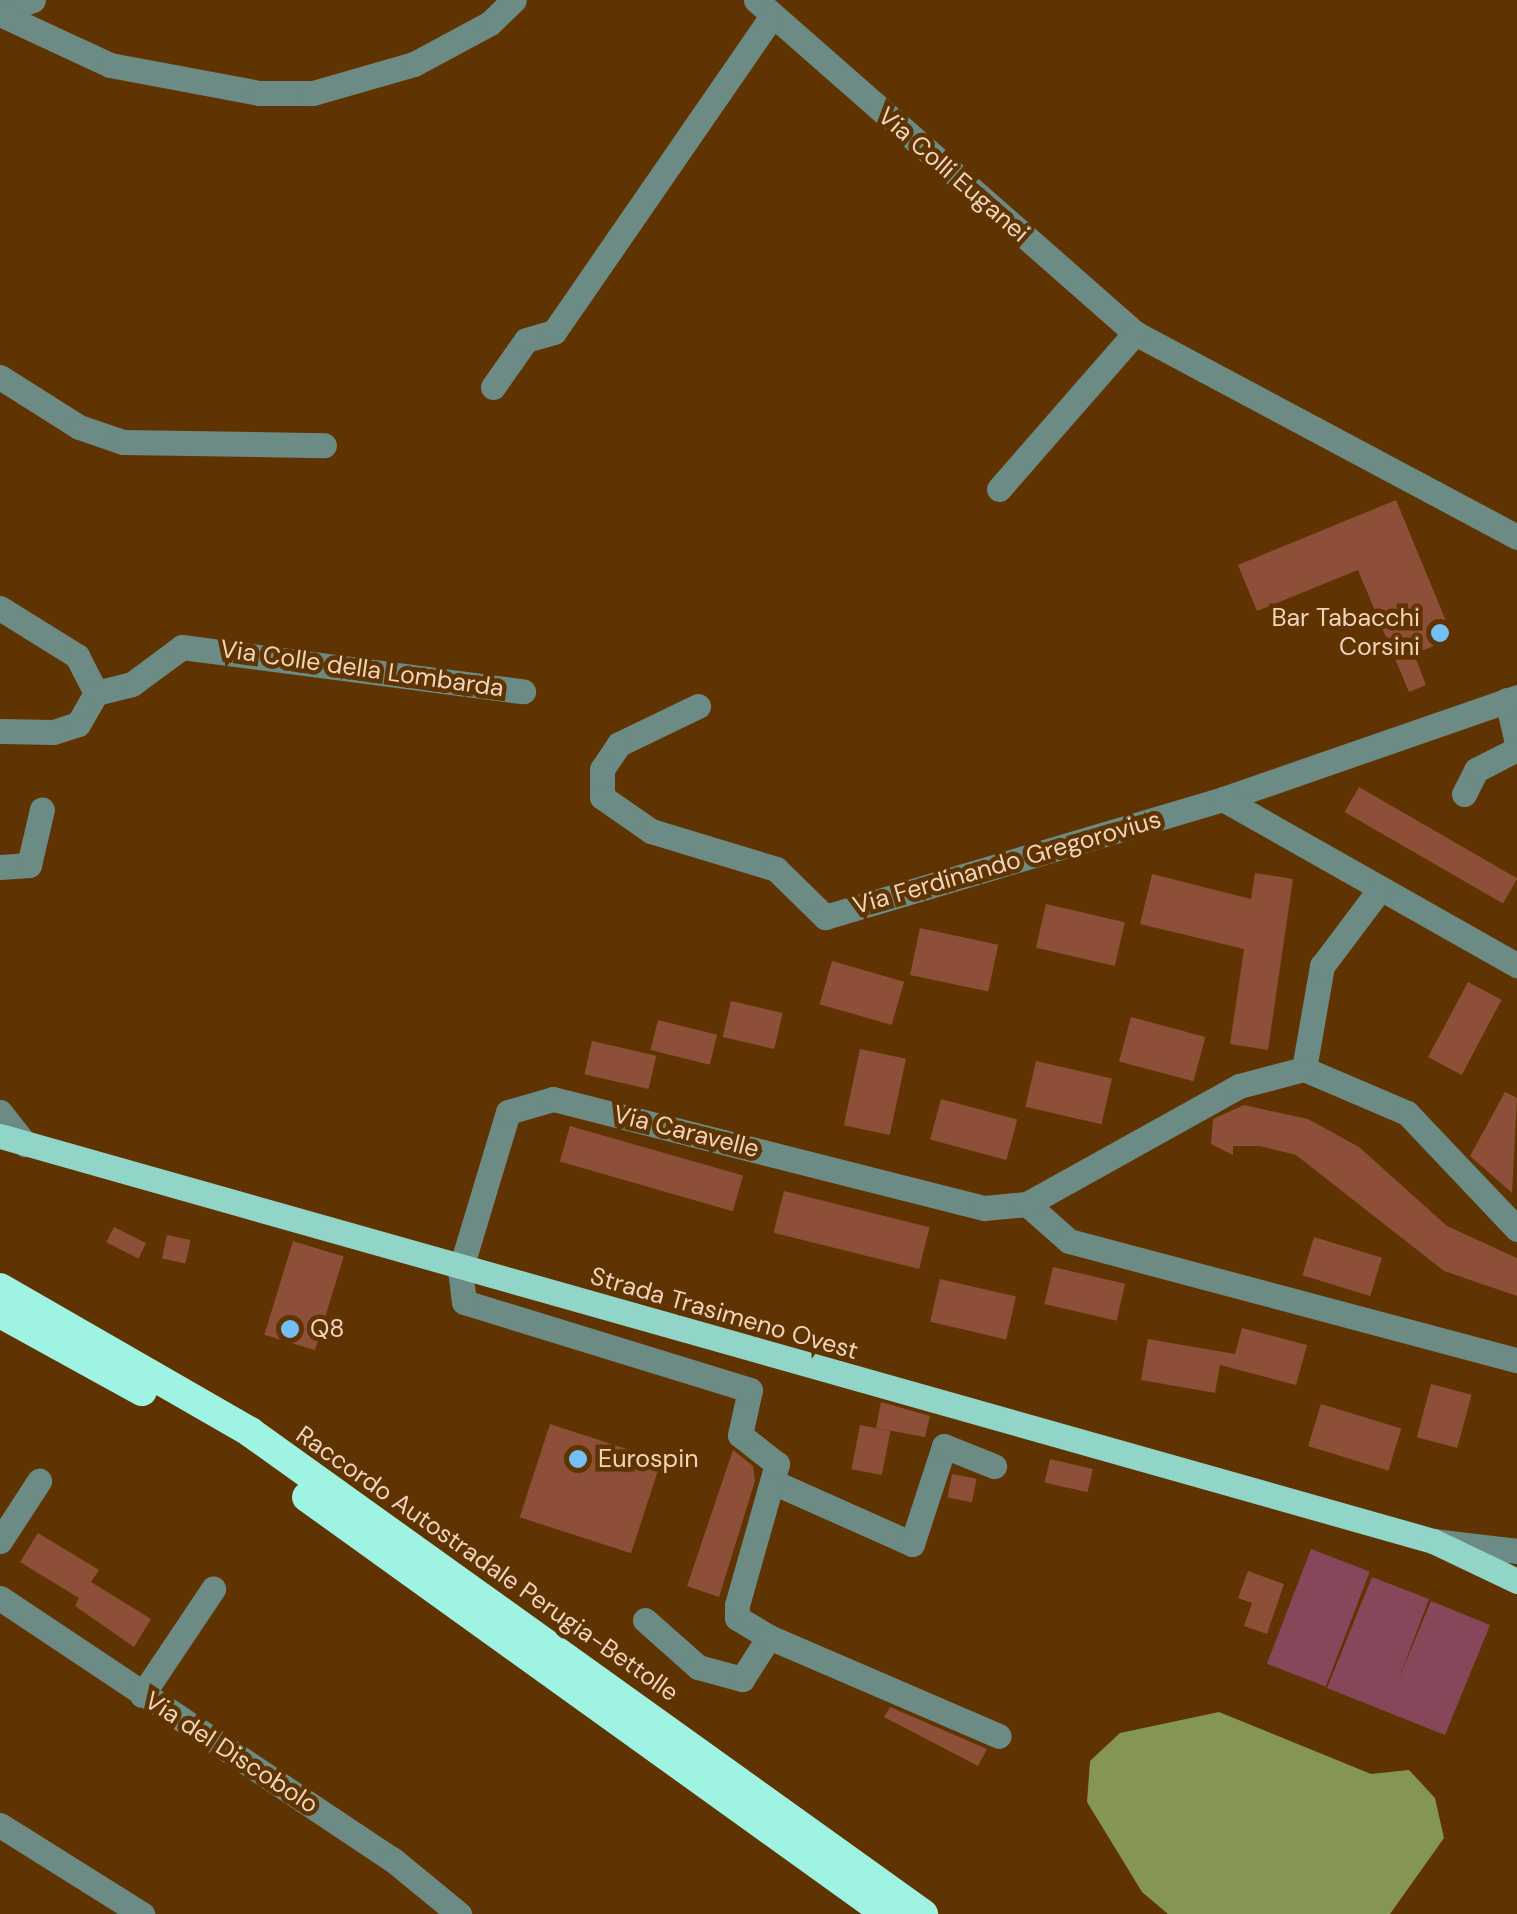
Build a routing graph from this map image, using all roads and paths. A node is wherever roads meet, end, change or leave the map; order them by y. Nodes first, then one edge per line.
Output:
1 (33, 0) edge
2 (514, 0) edge
3 (764, 9) edge
4 (0, 13) edge
5 (1135, 333) junction
6 (0, 377) edge
7 (493, 386) dead end
8 (324, 445) dead end
9 (999, 489) dead end
10 (1517, 537) edge
11 (0, 608) edge
12 (523, 691) dead end
13 (96, 692) junction
14 (1512, 698) edge
15 (698, 706) dead end
16 (0, 732) edge
17 (1517, 746) edge
18 (1464, 794) dead end
19 (1223, 799) junction
20 (42, 809) dead end
21 (0, 867) edge
22 (1380, 889) junction
23 (1517, 964) edge
24 (1304, 1069) junction
25 (0, 1112) edge
26 (0, 1136) edge
27 (25, 1144) junction
28 (1027, 1204) junction
29 (1517, 1229) edge
30 (460, 1270) junction
31 (0, 1288) edge
32 (0, 1313) edge
33 (1517, 1360) edge
34 (994, 1466) dead end
35 (39, 1481) dead end
36 (772, 1482) junction
37 (0, 1541) edge
38 (1433, 1542) junction
39 (1517, 1551) edge
40 (1517, 1581) edge
41 (213, 1589) dead end
42 (0, 1598) edge
43 (645, 1620) dead end
44 (769, 1637) junction
45 (142, 1694) junction
46 (999, 1736) dead end
47 (0, 1825) edge
48 (142, 1914) edge
49 (459, 1914) edge
50 (887, 1914) edge
51 (923, 1914) edge

1 - 4 street
2 - 4 street
3 - 5 street, Via Colli Euganei
3 - 7 street, Via Colli Euganei
5 - 9 street
5 - 10 street, Via Colli Euganei
6 - 8 street
11 - 13 street
12 - 13 street, Via Colle della Lombarda
13 - 16 street
14 - 17 street
14 - 19 street, Via Ferdinando Gregorovius
15 - 19 street, Via Ferdinando Gregorovius
17 - 18 street
19 - 22 street
20 - 21 street
22 - 23 street
22 - 24 street
24 - 28 street, Via Caravelle
24 - 29 street
25 - 27 street
26 - 27 main road, Strada Trasimeno Ovest
27 - 30 main road, Strada Trasimeno Ovest
28 - 30 street, Via Caravelle
28 - 33 street
30 - 36 street
30 - 38 main road, Strada Trasimeno Ovest
31 - 51 highway, Raccordo Autostradale Perugia-Bettolle
32 - 50 highway
34 - 36 street
35 - 37 street
36 - 44 street
38 - 39 street
38 - 40 main road, Strada Trasimeno Ovest
41 - 45 street
42 - 45 street, Via del Discobolo
43 - 44 street
44 - 46 street
45 - 49 street, Via del Discobolo
47 - 48 street

